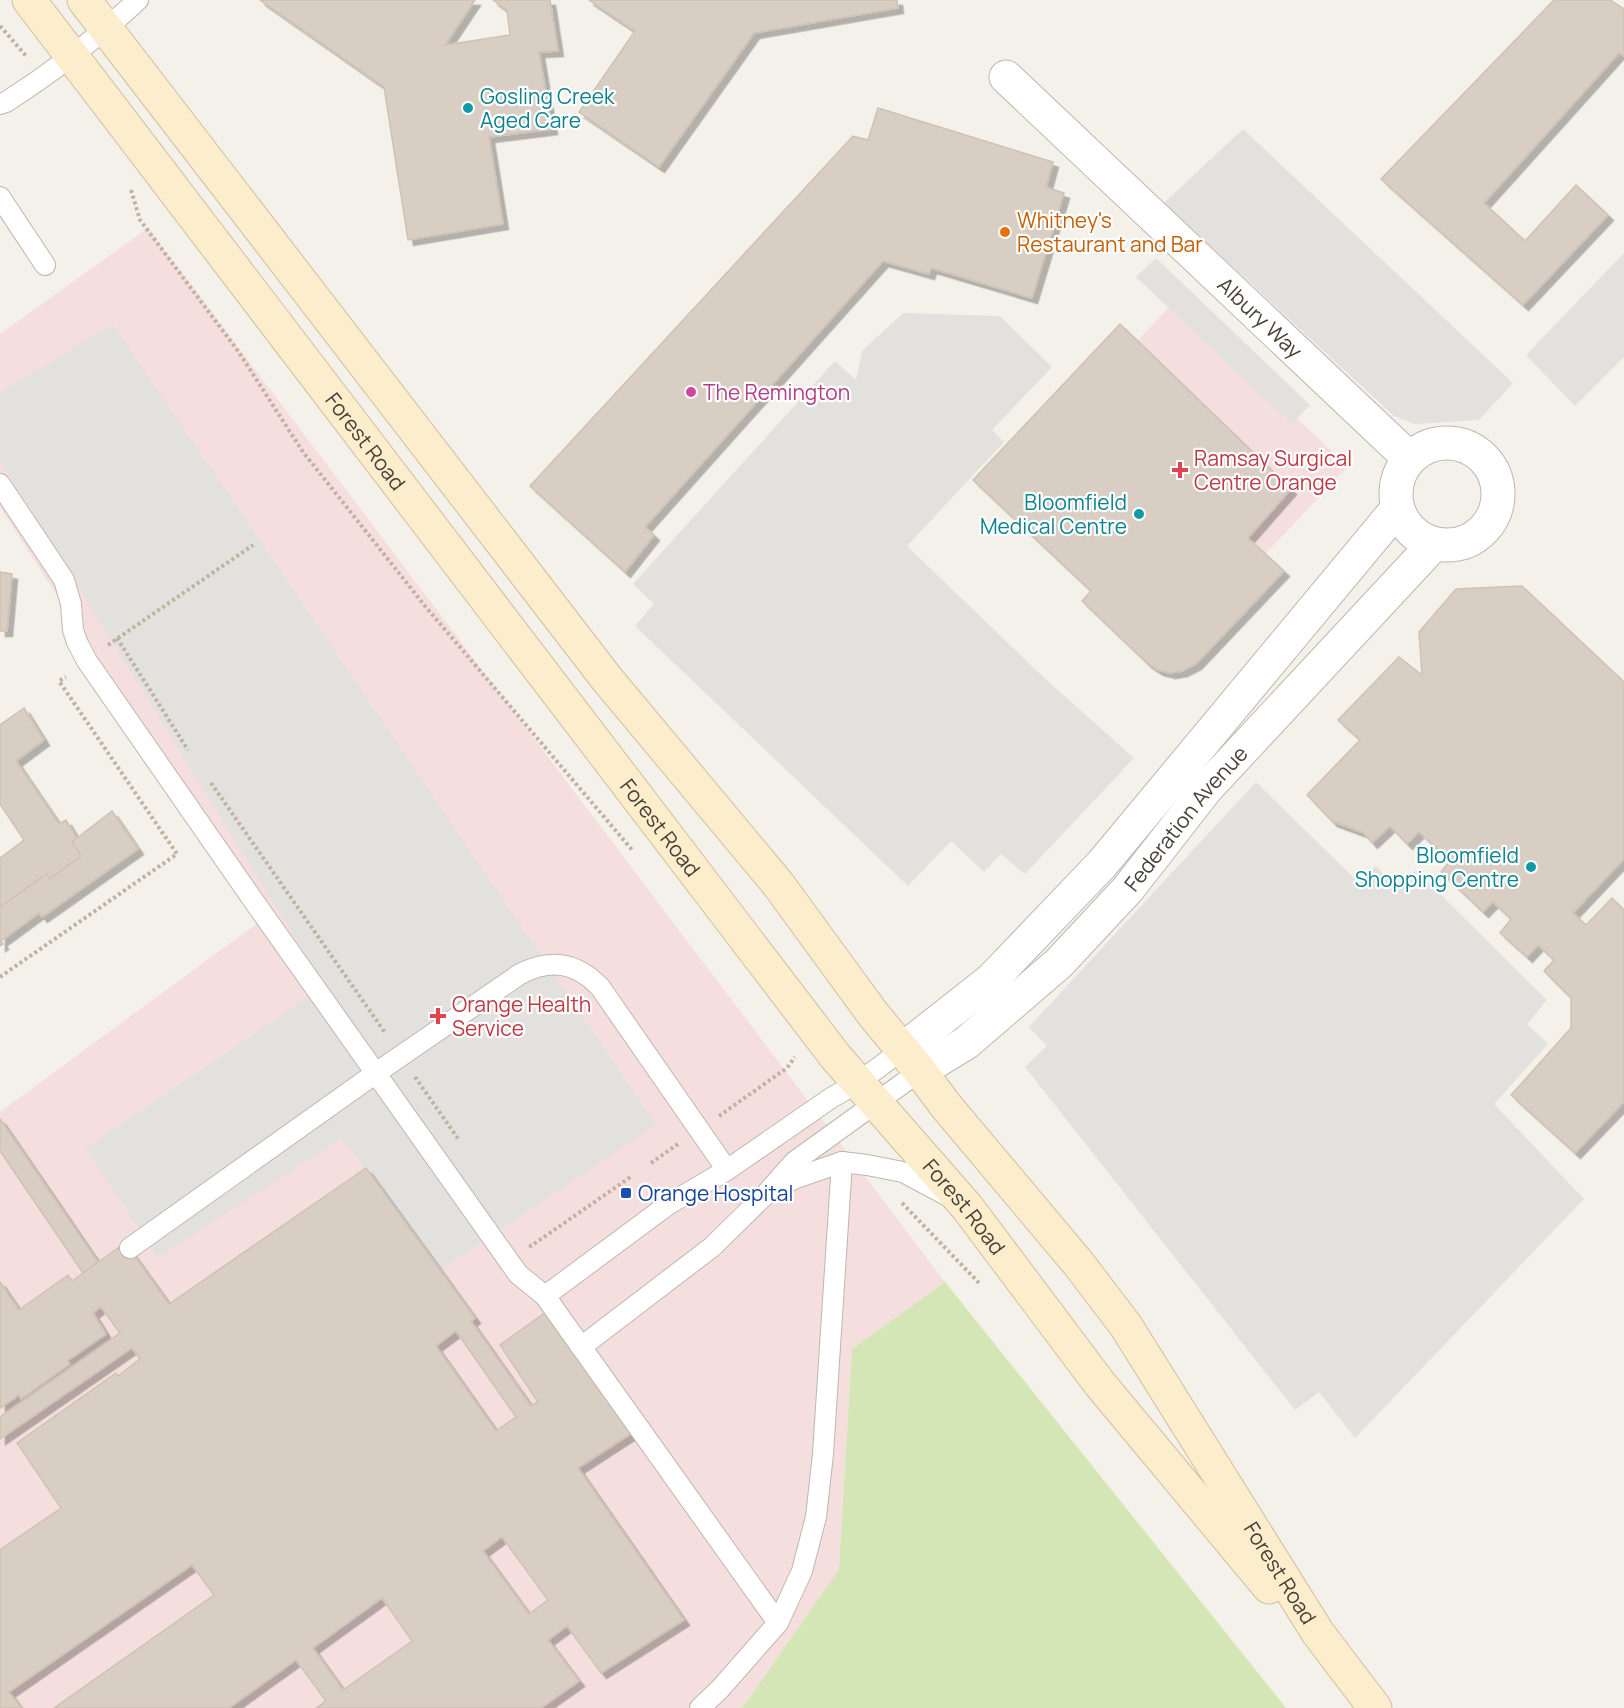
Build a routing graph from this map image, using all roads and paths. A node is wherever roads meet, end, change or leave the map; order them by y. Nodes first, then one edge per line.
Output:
1 (29, 0) edge
2 (84, 0) edge
3 (138, 0) edge
4 (107, 29) junction
5 (72, 56) junction
6 (1006, 77) dead end
7 (0, 104) edge
8 (0, 197) edge
9 (45, 265) dead end
10 (1409, 458) junction
11 (0, 484) edge
12 (1397, 509) junction
13 (253, 544) dead end
14 (1434, 544) junction
15 (117, 638) junction
16 (104, 648) dead end
17 (74, 671) dead end
18 (188, 750) dead end
19 (211, 783) dead end
20 (0, 977) edge
21 (391, 1042) dead end
22 (799, 1051) dead end
23 (911, 1060) junction
24 (413, 1072) dead end
25 (376, 1073) junction
26 (868, 1092) junction
27 (713, 1120) dead end
28 (683, 1140) dead end
29 (463, 1145) dead end
30 (842, 1162) junction
31 (651, 1163) dead end
32 (727, 1170) junction
33 (632, 1176) dead end
34 (765, 1195) junction
35 (967, 1207) junction
36 (525, 1244) dead end
37 (130, 1248) dead end
38 (545, 1296) junction
39 (581, 1347) junction
40 (778, 1623) junction
41 (1318, 1634) junction
42 (700, 1708) edge
43 (1375, 1708) edge

1 - 5 main road, Forest Road
2 - 4 main road, Forest Road
3 - 4 lane
4 - 5 lane
4 - 23 main road, Forest Road
5 - 7 lane
5 - 26 main road, Forest Road
6 - 10 street, Albury Way
8 - 9 lane
10 - 12 street
10 - 14 street
11 - 25 lane
12 - 14 street
12 - 23 street, Federation Avenue
13 - 15 path
14 - 23 street, Federation Avenue
15 - 16 path
15 - 18 path
17 - 20 path
19 - 21 path
22 - 27 path
23 - 26 lane
23 - 26 lane
23 - 41 main road, Forest Road
24 - 29 path
25 - 32 lane
25 - 37 lane
25 - 38 lane
26 - 32 lane
26 - 34 lane
26 - 35 main road, Forest Road
28 - 31 path
30 - 34 lane
30 - 35 lane
30 - 40 lane
32 - 38 lane
33 - 36 path
34 - 39 lane
35 - 41 main road, Forest Road
38 - 39 lane
39 - 40 lane
40 - 42 lane
41 - 43 main road, Forest Road

